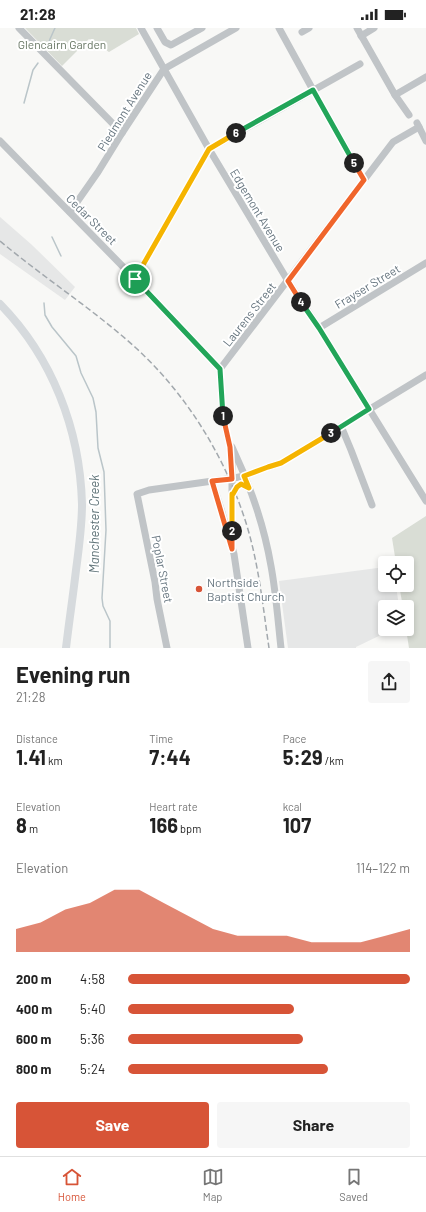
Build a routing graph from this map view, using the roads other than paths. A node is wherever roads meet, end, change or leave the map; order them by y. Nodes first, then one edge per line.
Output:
1 (19, 28) edge
2 (140, 28) edge
3 (157, 28) edge
4 (202, 28) edge
5 (236, 28) edge
6 (279, 28) edge
7 (310, 28) edge
8 (357, 28) edge
9 (374, 28) edge
10 (302, 32) dead end
11 (361, 36) junction
12 (360, 64) dead end
13 (164, 69) junction
14 (426, 78) edge
15 (313, 90) junction
16 (394, 95) junction
17 (409, 114) dead end
18 (122, 133) junction
19 (0, 141) edge
20 (426, 141) edge
21 (209, 149) junction
22 (364, 180) junction
23 (70, 212) junction
24 (426, 263) edge
25 (135, 279) junction
26 (288, 281) junction
27 (0, 304) edge
28 (319, 328) junction
29 (220, 369) junction
30 (426, 375) edge
31 (369, 409) junction
32 (341, 426) junction
33 (228, 440) junction
34 (232, 462) junction
35 (244, 476) junction
36 (232, 479) junction
37 (212, 481) junction
38 (249, 488) junction
39 (232, 493) junction
40 (426, 501) edge
41 (372, 505) dead end
42 (232, 549) junction
43 (66, 648) edge
44 (167, 648) edge
45 (248, 648) edge
46 (281, 648) edge

1 - 18 street
2 - 13 street, Edgemont Avenue
3 - 4 street
5 - 13 street, Piedmont Avenue
6 - 15 street
7 - 10 street
8 - 11 street
9 - 11 street
11 - 16 street
12 - 15 street
13 - 18 street, Piedmont Avenue
13 - 21 street, Edgemont Avenue
14 - 16 street
15 - 21 street
15 - 22 street
16 - 17 street
18 - 23 street, Piedmont Avenue
19 - 23 street, Cedar Street
20 - 22 street, Laurens Street
21 - 25 street
21 - 26 street, Edgemont Avenue
22 - 26 street, Laurens Street
23 - 25 street, Cedar Street
24 - 28 street, Frayser Street
25 - 29 street, Cedar Street
26 - 28 street, Edgemont Avenue
26 - 29 street, Laurens Street
27 - 43 main road
28 - 31 street, Edgemont Avenue
29 - 33 street
30 - 31 street
31 - 32 street
31 - 40 street, Edgemont Avenue
32 - 35 street
32 - 41 street
33 - 34 street
33 - 35 street
34 - 35 street
34 - 36 street
35 - 36 street
35 - 38 street
35 - 39 street
36 - 37 street
36 - 39 street
37 - 42 street
37 - 44 street, Poplar Street
38 - 39 street
38 - 46 street
39 - 42 street
42 - 45 street

